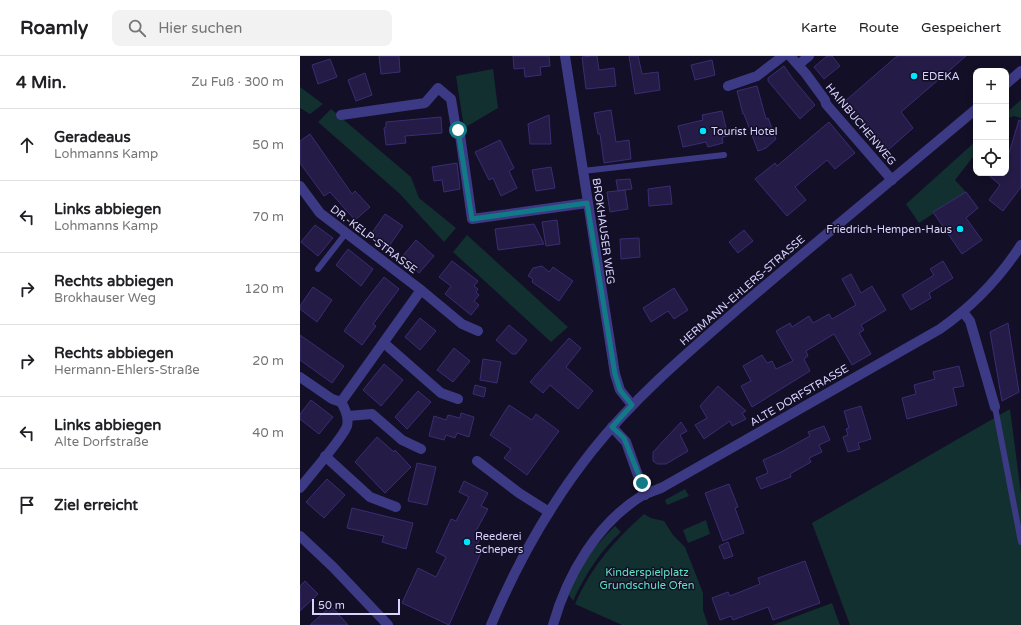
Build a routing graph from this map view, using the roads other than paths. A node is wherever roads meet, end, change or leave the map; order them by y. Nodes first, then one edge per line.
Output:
1 (565, 56) edge
2 (783, 56) edge
3 (790, 56) edge
4 (809, 56) edge
5 (798, 65) junction
6 (1021, 71) edge
7 (1009, 81) edge
8 (728, 86) dead end
9 (973, 112) edge
10 (341, 114) dead end
11 (724, 155) dead end
12 (583, 171) junction
13 (892, 180) junction
14 (300, 186) edge
15 (587, 203) junction
16 (346, 233) junction
17 (1021, 245) edge
18 (318, 269) dead end
19 (422, 290) junction
20 (963, 312) junction
21 (478, 331) dead end
22 (384, 343) junction
23 (300, 377) edge
24 (458, 399) dead end
25 (341, 402) junction
26 (632, 405) junction
27 (995, 407) joint
28 (348, 416) junction
29 (612, 427) junction
30 (421, 449) dead end
31 (325, 456) junction
32 (477, 461) dead end
33 (300, 488) edge
34 (644, 495) junction
35 (396, 507) dead end
36 (549, 512) junction
37 (300, 536) edge
38 (1021, 542) edge
39 (388, 625) edge
40 (491, 625) edge
41 (553, 625) edge

1 - 12 street, BROKHAUSER WEG
2 - 8 street
3 - 5 street, HAINBUCHENWEG
4 - 5 street
5 - 13 street, HAINBUCHENWEG
6 - 7 street
9 - 13 street, HERMANN-EHLERS-STRASSE
10 - 15 street
11 - 12 lane
12 - 15 street, BROKHAUSER WEG
13 - 26 street, HERMANN-EHLERS-STRASSE
14 - 16 street, DR.-KELP-STRASSE
15 - 26 street, BROKHAUSER WEG
16 - 18 lane
16 - 19 street, DR.-KELP-STRASSE
17 - 20 street, ALTE DORFSTRASSE
19 - 21 street, DR.-KELP-STRASSE
19 - 22 street
20 - 27 street
20 - 34 street, ALTE DORFSTRASSE
22 - 24 street
22 - 25 street
23 - 25 street
25 - 28 street
26 - 29 street, HERMANN-EHLERS-STRASSE
27 - 38 lane
28 - 30 street
28 - 31 street
29 - 34 street
29 - 36 street, HERMANN-EHLERS-STRASSE
31 - 33 street
31 - 35 street
32 - 36 street
34 - 41 street, ALTE DORFSTRASSE
36 - 40 street, HERMANN-EHLERS-STRASSE
37 - 39 street

